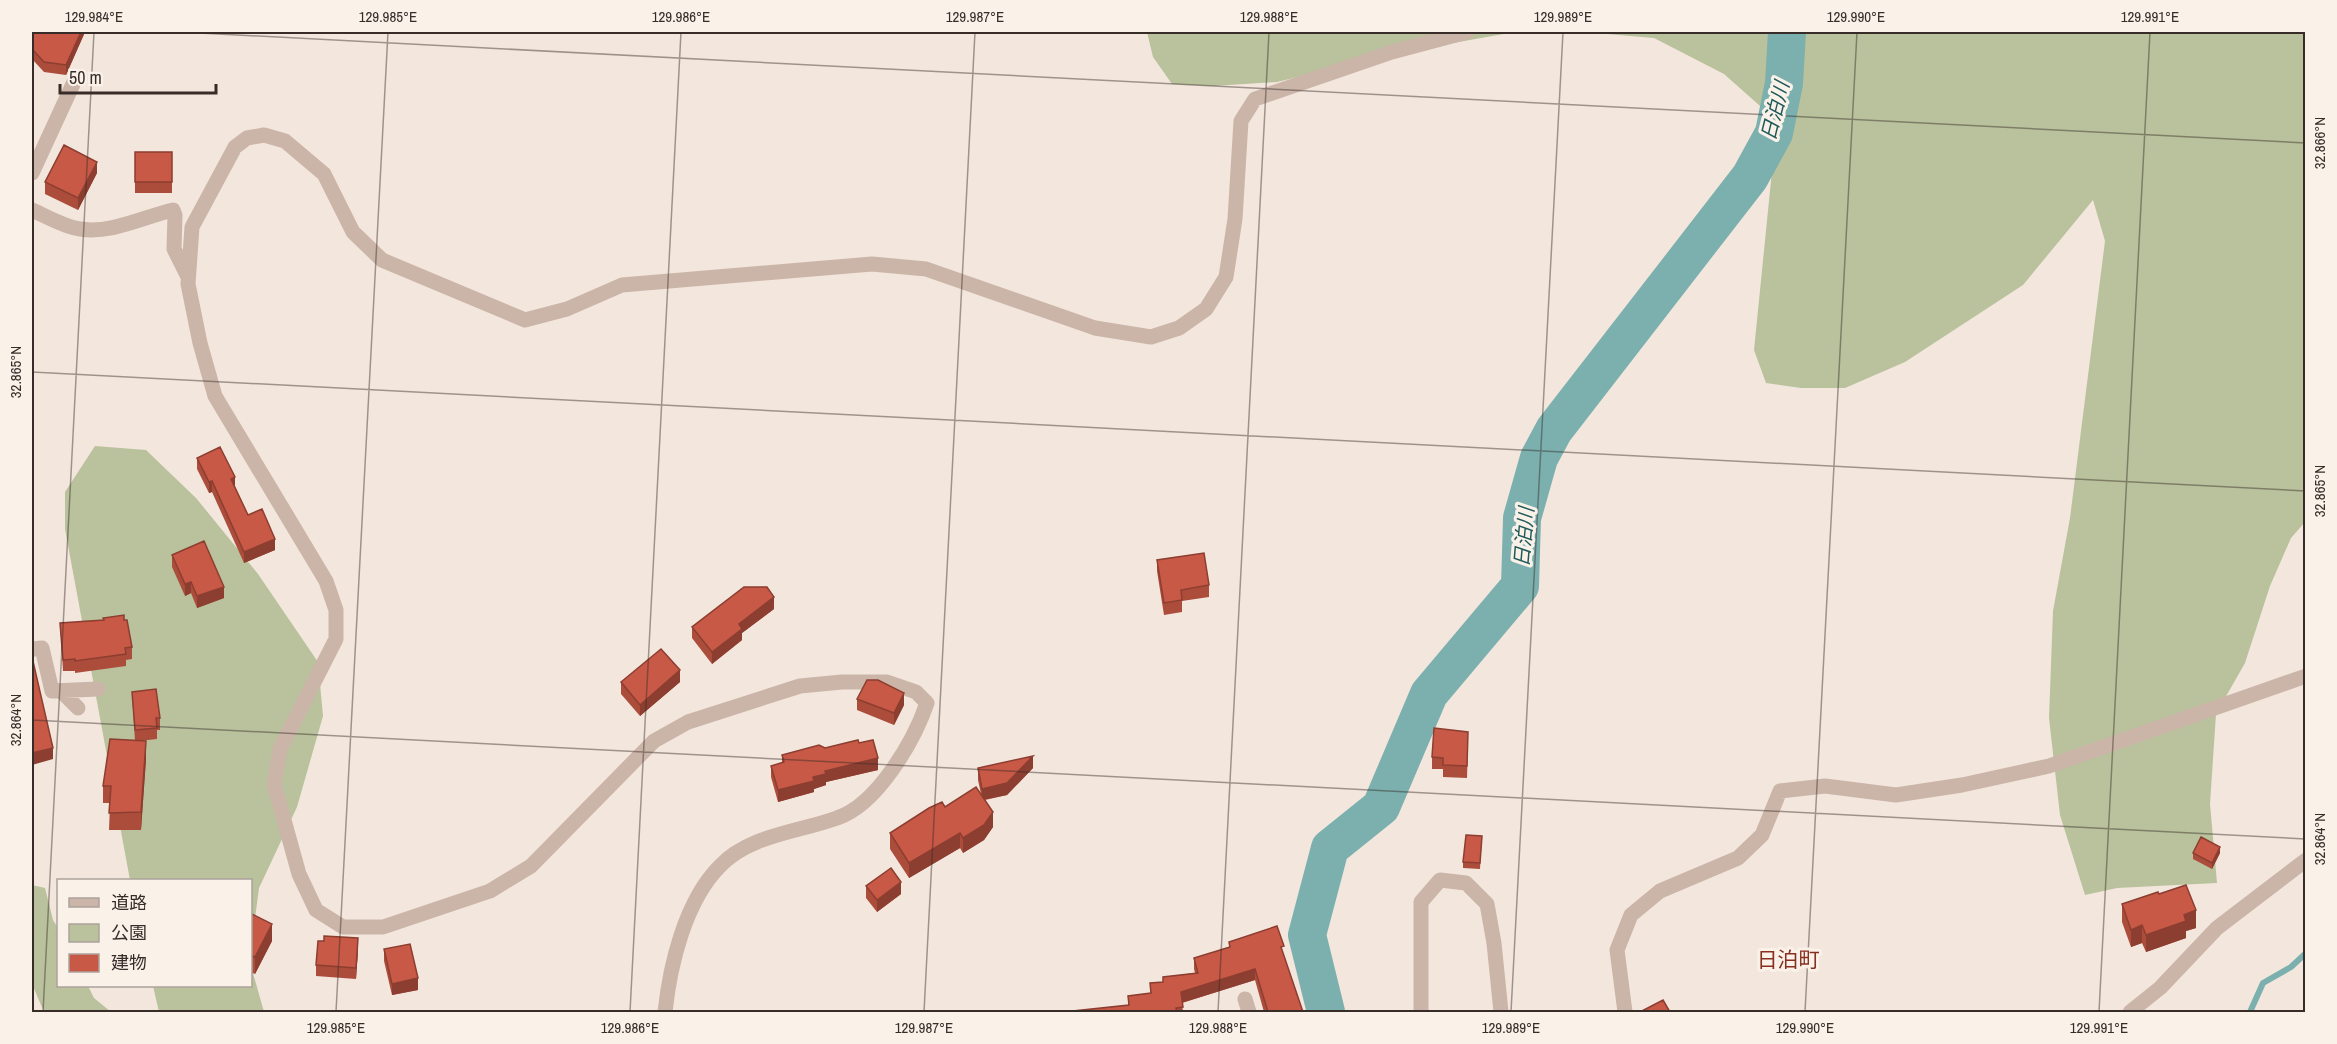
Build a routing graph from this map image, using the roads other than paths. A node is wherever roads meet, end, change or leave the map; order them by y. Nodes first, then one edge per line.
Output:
1 (1467, 32) edge
2 (74, 82) dead end
3 (32, 173) edge
4 (32, 210) edge
5 (188, 277) junction
6 (32, 649) edge
7 (2306, 676) edge
8 (98, 689) dead end
9 (62, 691) junction
10 (78, 708) dead end
11 (2306, 860) edge
12 (665, 1012) edge
13 (1421, 1012) edge
14 (1501, 1012) edge
15 (1625, 1012) edge
16 (2130, 1012) edge

1 - 5 street
2 - 3 street
4 - 5 street
5 - 12 street
6 - 9 street
7 - 15 street
8 - 9 street
9 - 10 street
11 - 16 street
13 - 14 street

